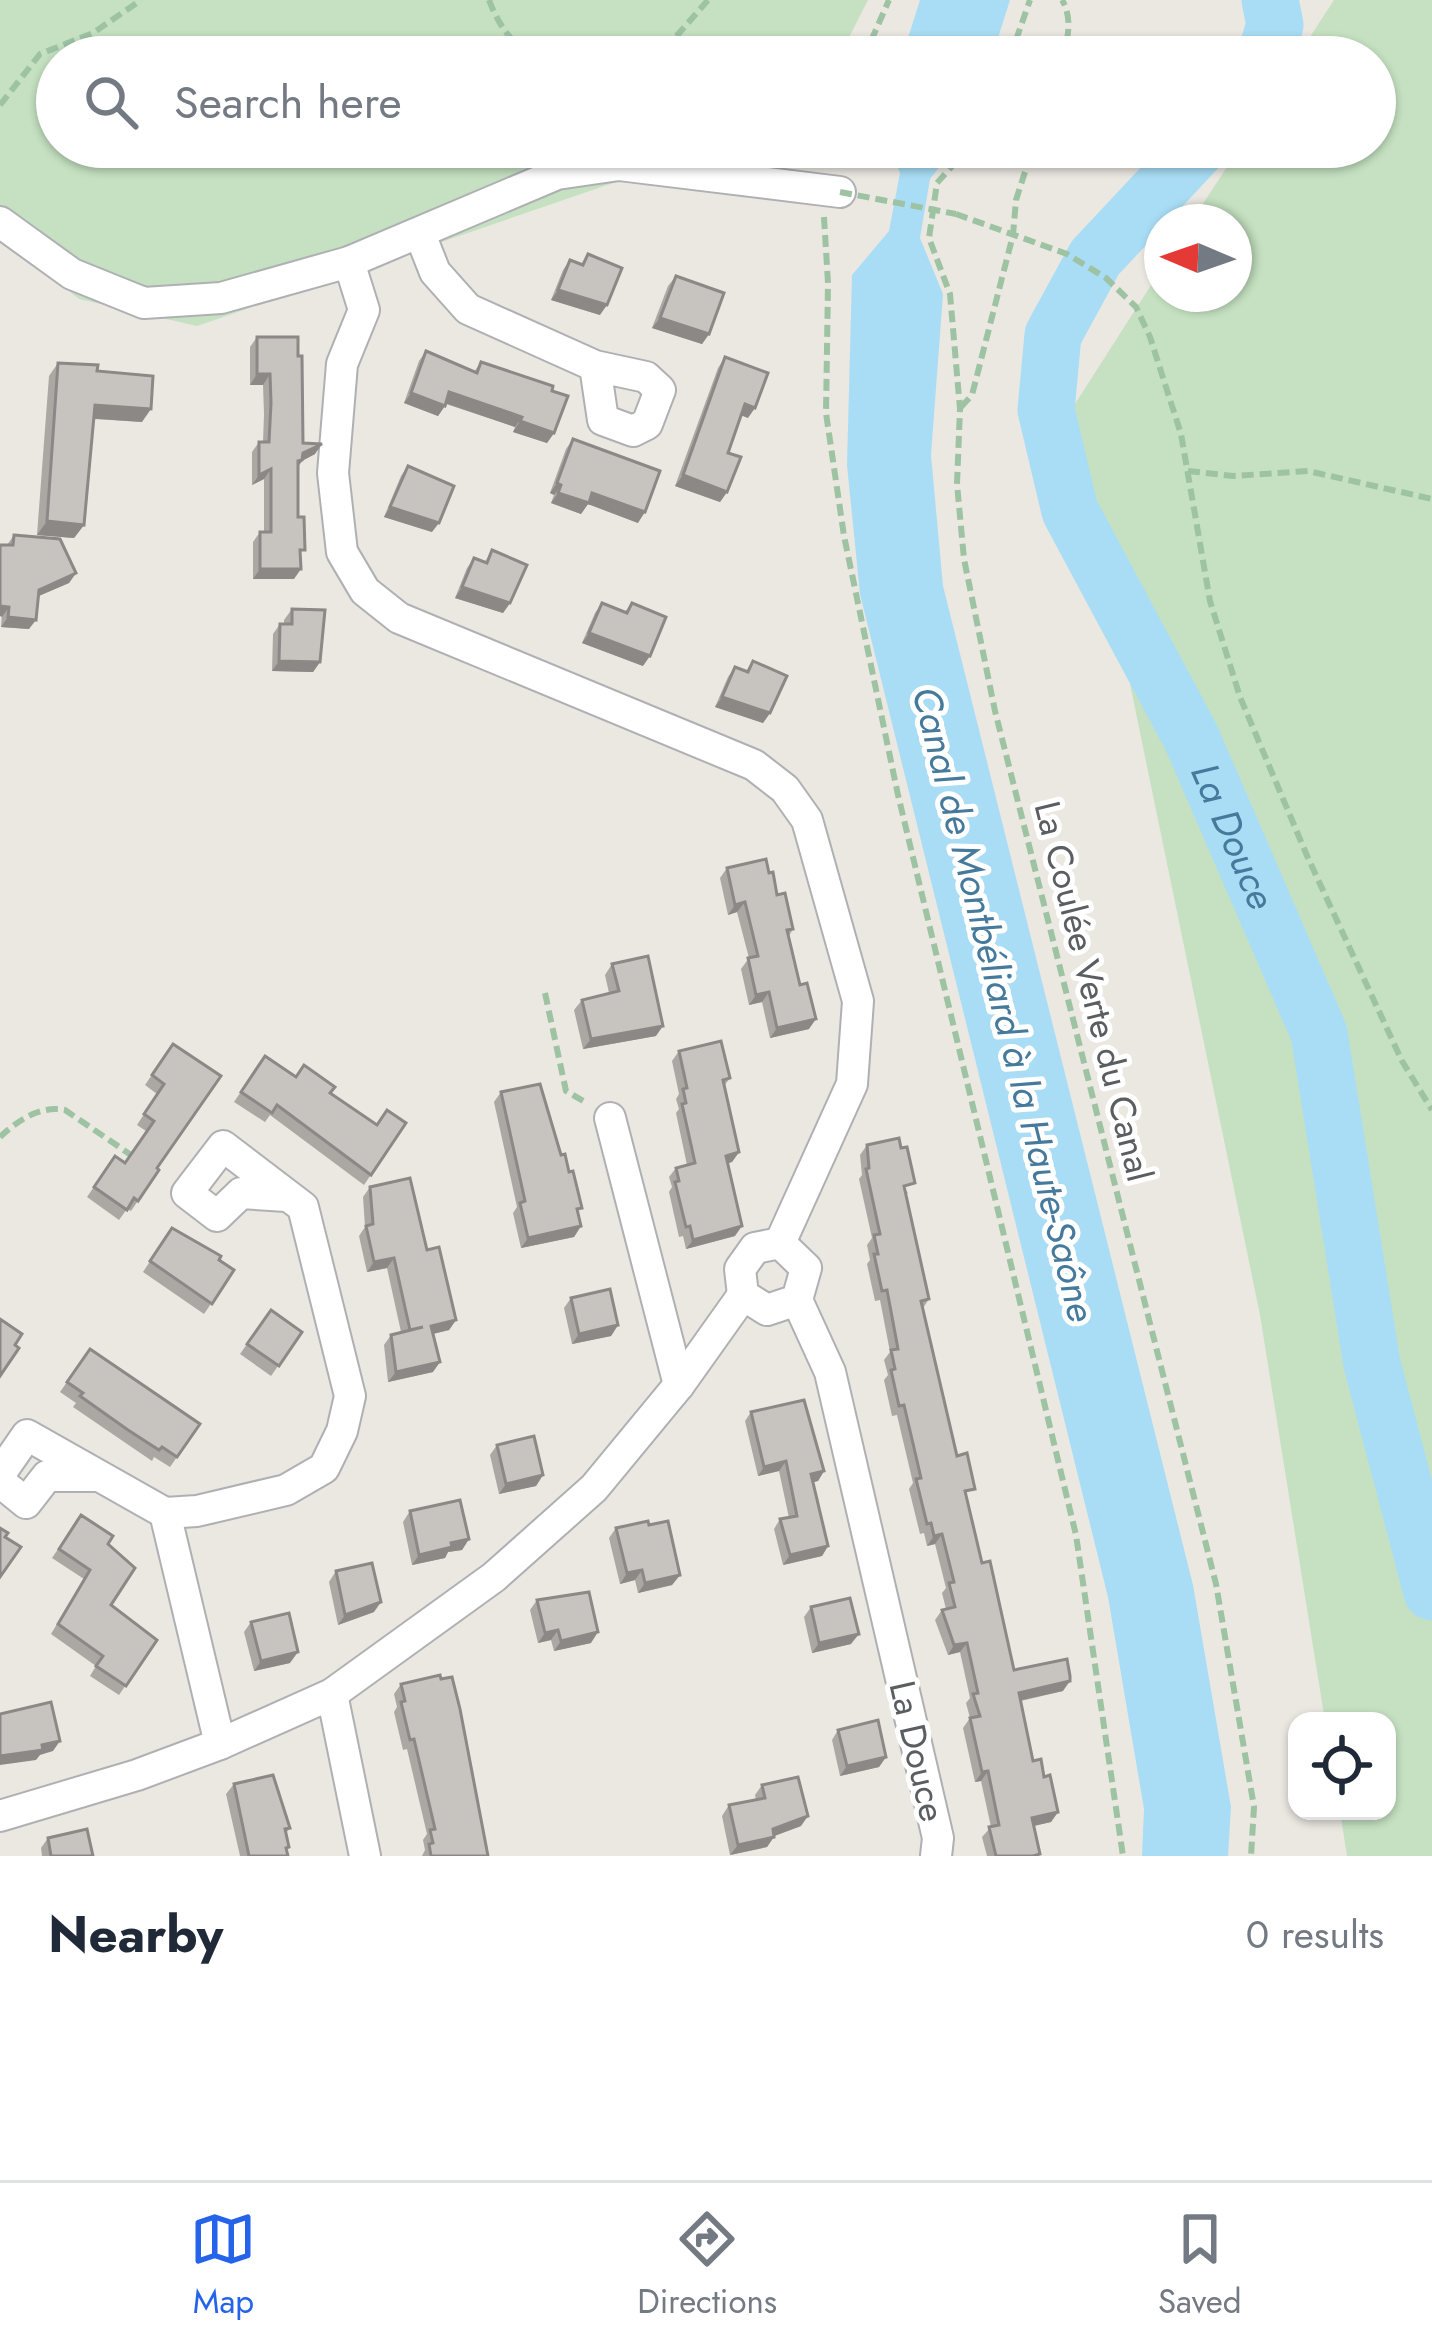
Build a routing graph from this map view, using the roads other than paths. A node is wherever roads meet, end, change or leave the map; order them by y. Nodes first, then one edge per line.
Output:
1 (598, 168) edge
2 (643, 168) edge
3 (831, 191) road end
4 (0, 222) edge
5 (420, 235) junction
6 (349, 262) junction
7 (595, 366) dead end
8 (610, 1118) road end
9 (286, 1196) dead end
10 (780, 1243) junction
11 (743, 1295) junction
12 (797, 1300) junction
13 (679, 1385) junction
14 (95, 1476) junction
15 (0, 1478) edge
16 (165, 1513) junction
17 (332, 1694) junction
18 (220, 1744) junction
19 (0, 1816) edge
20 (365, 1856) edge
21 (936, 1856) edge

1 - 5 street
2 - 3 street
4 - 6 street
5 - 6 street
5 - 7 street
6 - 10 street
8 - 13 street
9 - 16 street
10 - 11 street
10 - 12 street
11 - 12 street
11 - 13 street
12 - 21 street, La Douce
13 - 17 street
14 - 15 street
14 - 15 street
14 - 16 street
16 - 18 street
17 - 18 street
17 - 20 street
18 - 19 street

